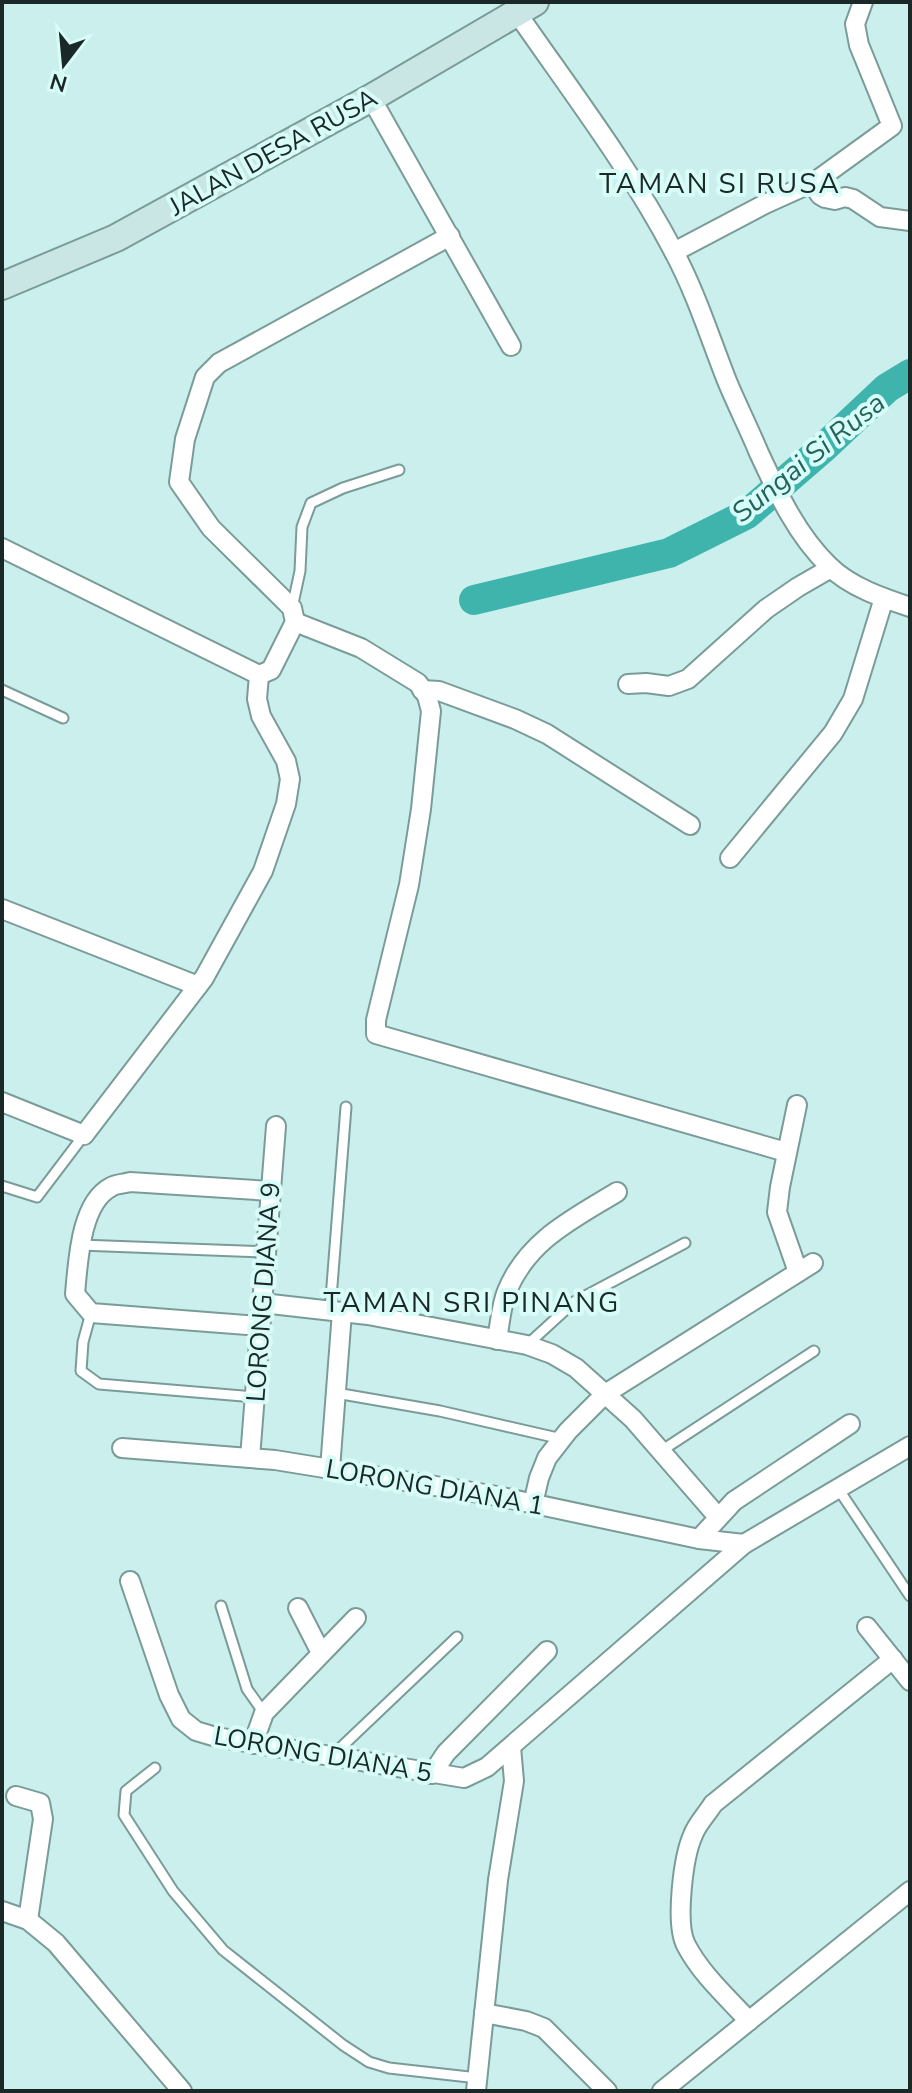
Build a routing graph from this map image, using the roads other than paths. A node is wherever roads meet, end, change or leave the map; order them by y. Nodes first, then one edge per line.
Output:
1 (863, 2) edge
2 (526, 8) edge
3 (371, 98) junction
4 (812, 183) junction
5 (910, 221) edge
6 (450, 236) junction
7 (674, 252) junction
8 (2, 286) edge
9 (511, 346) dead end
10 (399, 470) dead end
11 (2, 548) edge
12 (831, 568) junction
13 (884, 598) junction
14 (910, 607) edge
15 (294, 615) junction
16 (259, 675) junction
17 (628, 684) dead end
18 (2, 690) edge
19 (422, 690) junction
20 (63, 718) dead end
21 (690, 825) dead end
22 (730, 858) dead end
23 (2, 909) edge
24 (198, 986) junction
25 (2, 1102) edge
26 (797, 1105) dead end
27 (346, 1107) dead end
28 (276, 1126) dead end
29 (84, 1135) junction
30 (786, 1152) junction
31 (2, 1186) edge
32 (270, 1191) junction
33 (617, 1192) dead end
34 (685, 1243) dead end
35 (80, 1245) junction
36 (266, 1252) junction
37 (262, 1303) junction
38 (336, 1312) junction
39 (91, 1313) junction
40 (260, 1326) junction
41 (497, 1340) junction
42 (527, 1345) junction
43 (814, 1351) dead end
44 (336, 1393) junction
45 (605, 1394) junction
46 (255, 1397) junction
47 (850, 1424) dead end
48 (562, 1439) junction
49 (910, 1446) edge
50 (122, 1448) dead end
51 (661, 1451) junction
52 (250, 1458) junction
53 (330, 1469) junction
54 (839, 1490) junction
55 (533, 1504) junction
56 (718, 1517) junction
57 (699, 1539) junction
58 (744, 1544) junction
59 (130, 1581) dead end
60 (910, 1596) edge
61 (221, 1606) dead end
62 (298, 1608) dead end
63 (356, 1618) dead end
64 (867, 1627) dead end
65 (457, 1637) dead end
66 (547, 1651) dead end
67 (321, 1653) junction
68 (893, 1659) junction
69 (910, 1681) edge
70 (264, 1713) junction
71 (253, 1744) junction
72 (511, 1747) junction
73 (331, 1757) junction
74 (155, 1768) dead end
75 (432, 1774) junction
76 (16, 1796) dead end
77 (910, 1891) edge
78 (2, 1911) edge
79 (28, 1920) junction
80 (484, 2013) junction
81 (749, 2021) junction
82 (477, 2084) edge
83 (603, 2089) edge
84 (178, 2090) edge
85 (662, 2091) edge

1 - 4 street
2 - 3 street, JALAN DESA RUSA
2 - 7 street
3 - 6 street
3 - 8 street, JALAN DESA RUSA
4 - 5 street
4 - 7 street
6 - 9 street
6 - 15 street
7 - 12 street
10 - 15 lane
11 - 16 street
12 - 13 street
12 - 17 street
13 - 14 street
13 - 22 street
15 - 16 street
15 - 19 street
16 - 24 street
18 - 20 lane
19 - 21 street
19 - 30 street
23 - 24 street
24 - 29 street
25 - 29 street
26 - 30 street
27 - 38 lane
28 - 32 street, LORONG DIANA 9
29 - 31 lane
30 - 45 street
32 - 35 street
32 - 36 street, LORONG DIANA 9
33 - 41 street
34 - 42 lane
35 - 36 lane
35 - 39 street
36 - 37 street, LORONG DIANA 9
37 - 38 street
37 - 40 street, LORONG DIANA 9
38 - 41 street
38 - 44 street
39 - 40 street
39 - 46 lane
40 - 46 street, LORONG DIANA 9
41 - 42 street
42 - 45 street
43 - 51 lane
44 - 48 lane
44 - 53 street
45 - 48 street
45 - 51 street
46 - 52 street, LORONG DIANA 9
47 - 56 street
48 - 55 street
49 - 54 street, LORONG DIANA 5
50 - 52 street, LORONG DIANA 1
51 - 56 street
52 - 53 street, LORONG DIANA 1
53 - 55 street, LORONG DIANA 1
54 - 58 street, LORONG DIANA 5
54 - 60 lane
55 - 57 street, LORONG DIANA 1
56 - 57 street
57 - 58 street, LORONG DIANA 1
58 - 72 street, LORONG DIANA 5
59 - 71 street, LORONG DIANA 5
61 - 70 lane
62 - 67 street
63 - 67 street
64 - 68 street
65 - 73 lane
66 - 75 street
67 - 70 street
68 - 69 street
68 - 81 street
70 - 71 street
71 - 73 street, LORONG DIANA 5
72 - 75 street, LORONG DIANA 5
72 - 80 street
73 - 75 street, LORONG DIANA 5
74 - 82 lane
76 - 79 street
77 - 81 street
78 - 79 street
79 - 84 street
80 - 82 street
80 - 83 street
81 - 85 street

